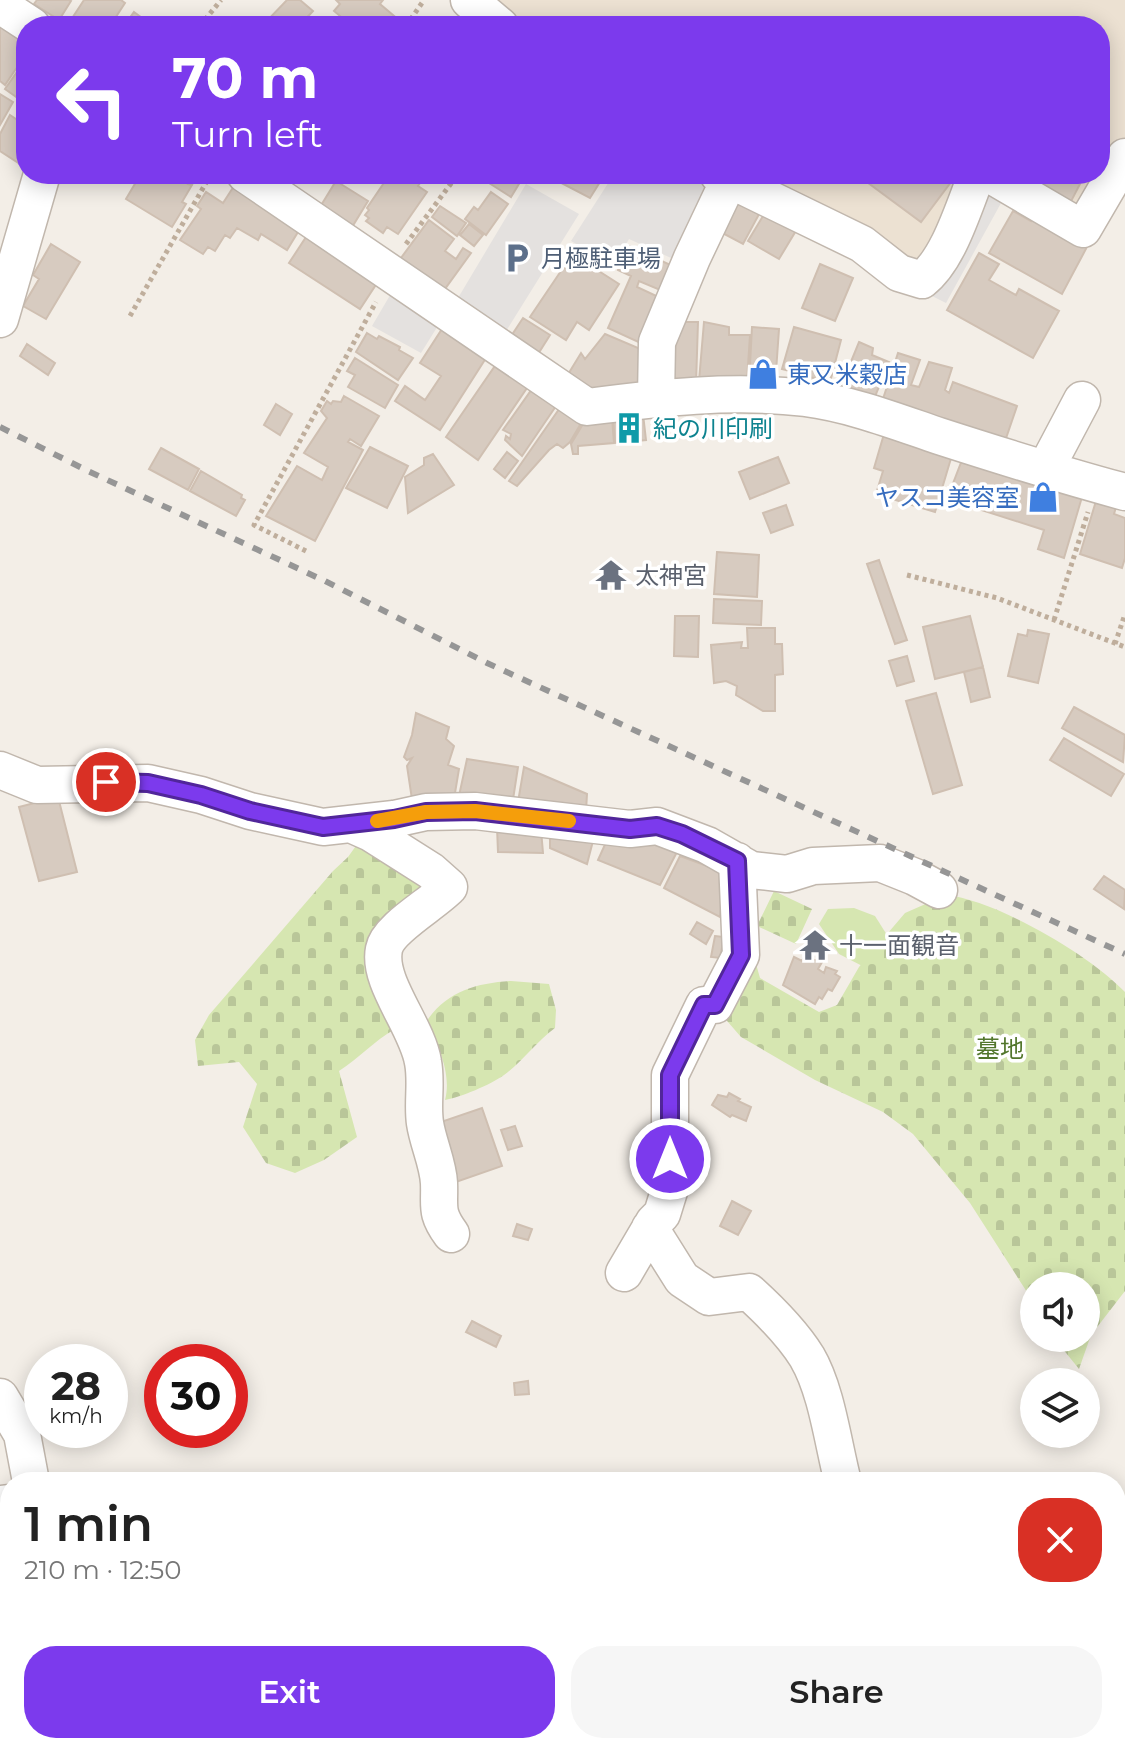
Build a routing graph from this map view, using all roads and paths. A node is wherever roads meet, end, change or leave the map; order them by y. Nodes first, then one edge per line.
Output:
1 (221, 0) edge
2 (469, 0) edge
3 (0, 5) edge
4 (17, 16) edge
5 (208, 16) edge
6 (488, 16) edge
7 (1125, 157) edge
8 (1110, 183) edge
9 (39, 184) edge
10 (205, 184) edge
11 (260, 184) edge
12 (450, 184) edge
13 (720, 184) edge
14 (738, 184) edge
15 (973, 184) edge
16 (1006, 184) edge
17 (1109, 184) edge
18 (391, 274) junction
19 (3, 296) edge
20 (130, 316) dead end
21 (656, 398) junction
22 (1082, 400) dead end
23 (1045, 470) junction
24 (1111, 488) edge
25 (306, 551) dead end
26 (907, 575) dead end
27 (1125, 614) edge
28 (1054, 620) junction
29 (1115, 644) junction
30 (1125, 647) edge
31 (0, 770) edge
32 (353, 825) junction
33 (737, 861) junction
34 (939, 890) dead end
35 (650, 1228) junction
36 (451, 1234) dead end
37 (624, 1273) dead end
38 (0, 1397) edge
39 (29, 1472) edge
40 (840, 1472) edge

1 - 5 path
2 - 6 street
3 - 4 street
7 - 8 street
9 - 19 street
10 - 20 path
11 - 18 street
12 - 18 path
13 - 21 street
14 - 15 street
16 - 17 street
18 - 21 street
18 - 25 path
21 - 23 street
22 - 23 street
23 - 24 street
24 - 28 path
26 - 28 path
27 - 29 path
28 - 29 path
29 - 30 path
31 - 32 street
32 - 33 street
32 - 36 street
33 - 34 street
33 - 35 street
35 - 37 street
35 - 40 street
38 - 39 street

